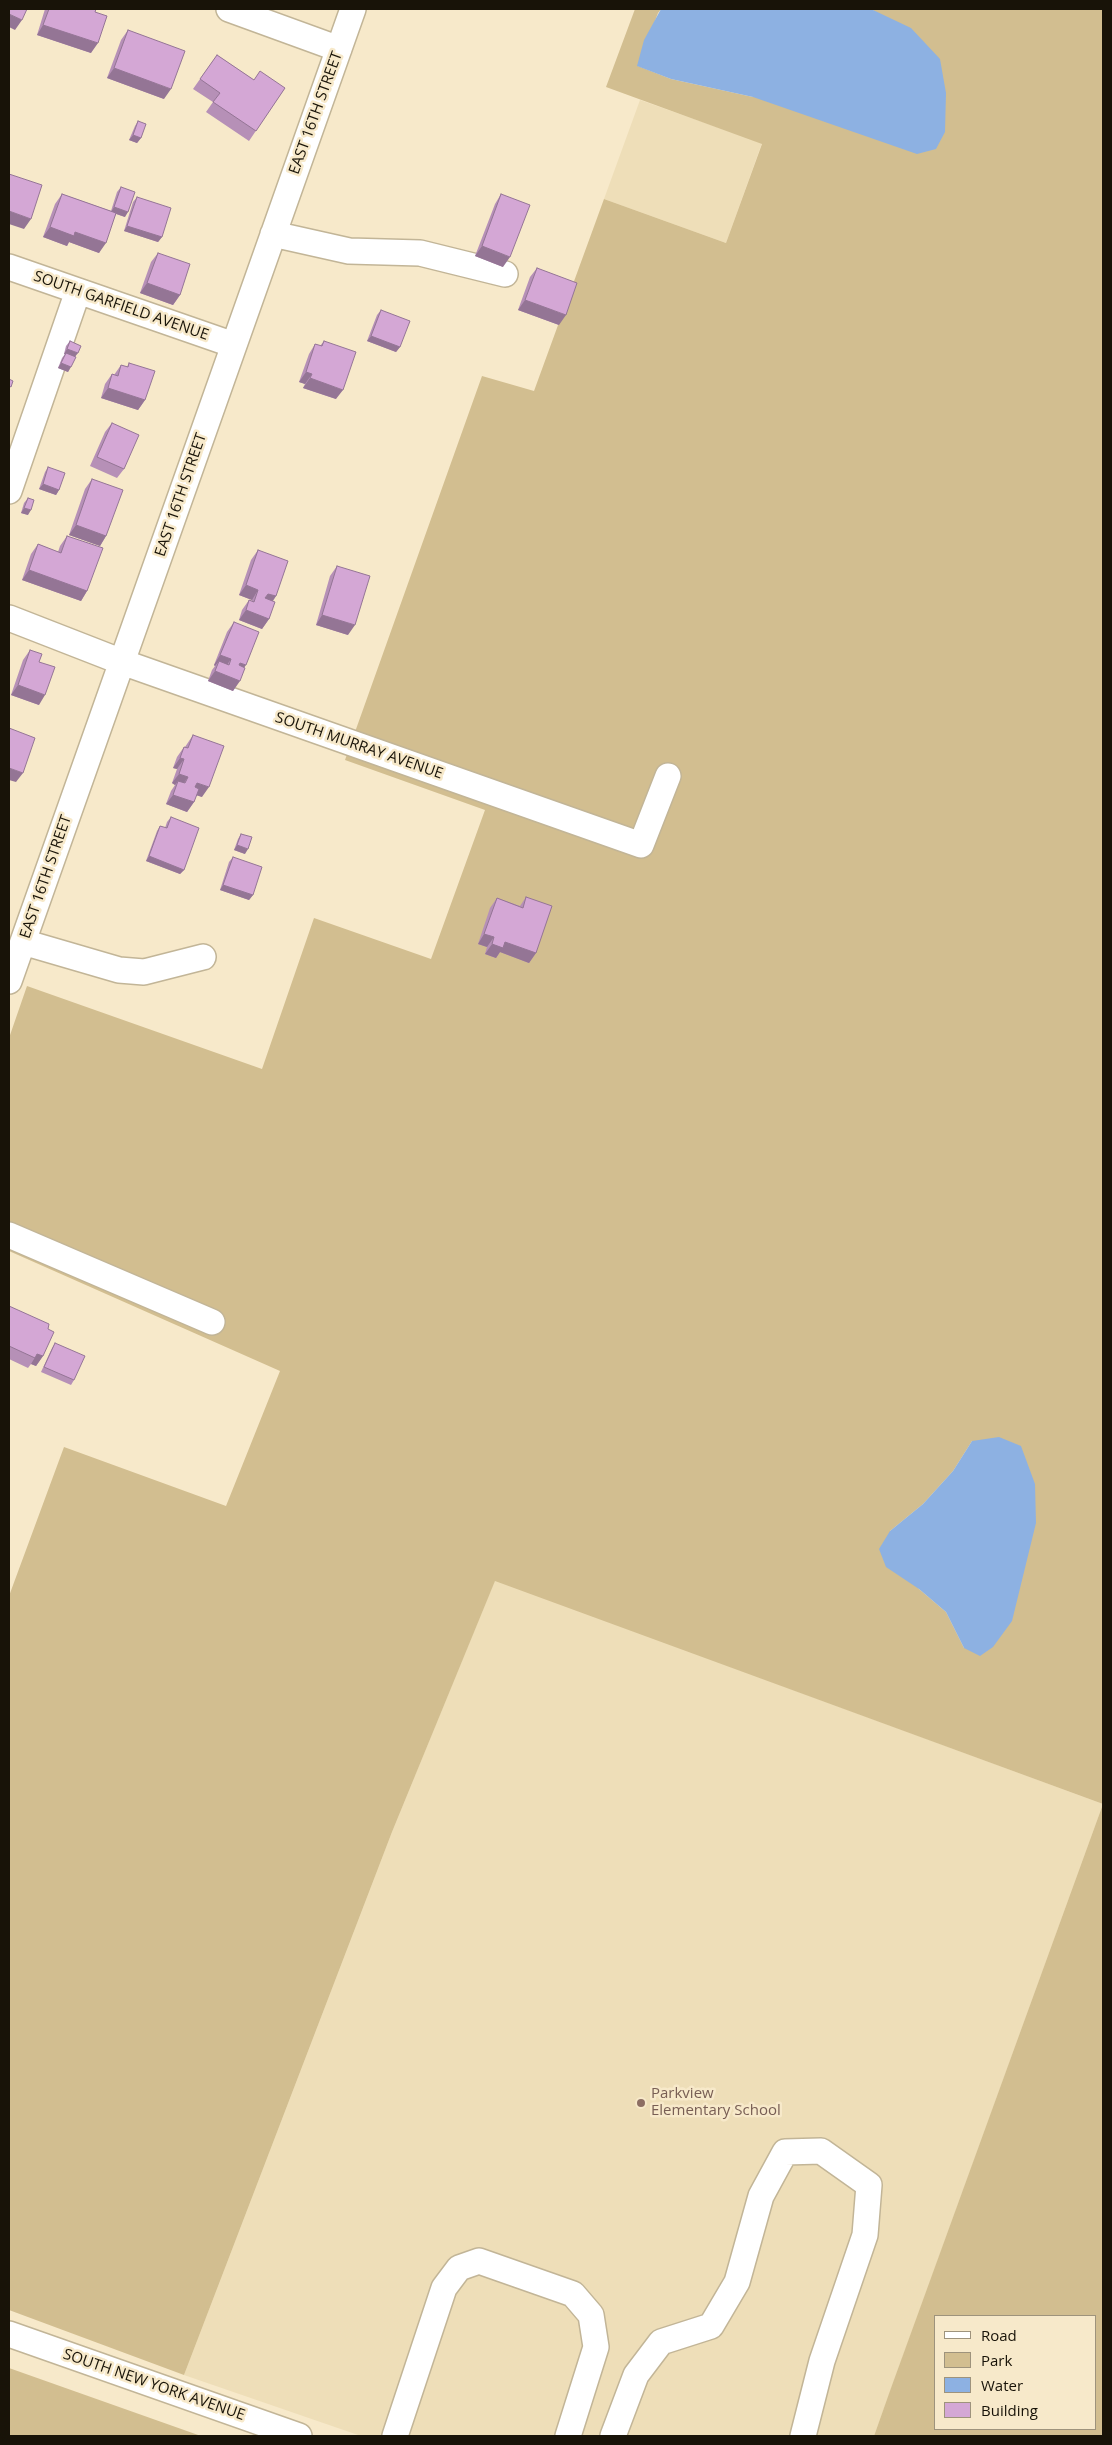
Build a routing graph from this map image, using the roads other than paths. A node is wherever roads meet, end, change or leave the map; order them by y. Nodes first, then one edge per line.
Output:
1 (229, 9) edge
2 (353, 9) edge
3 (339, 49) junction
4 (273, 234) junction
5 (9, 267) edge
6 (505, 274) dead end
7 (78, 291) junction
8 (234, 345) junction
9 (9, 491) edge
10 (9, 618) edge
11 (122, 662) junction
12 (668, 776) dead end
13 (203, 957) dead end
14 (14, 960) edge
15 (9, 1235) edge
16 (212, 1322) dead end
17 (9, 2334) edge
18 (299, 2436) edge
19 (395, 2436) edge
20 (568, 2436) edge
21 (613, 2436) edge
22 (803, 2436) edge

1 - 3 street
2 - 3 street, EAST 16TH STREET
3 - 4 street, EAST 16TH STREET
4 - 6 street
4 - 8 street, EAST 16TH STREET
5 - 7 street, SOUTH GARFIELD AVENUE
7 - 8 street, SOUTH GARFIELD AVENUE
7 - 9 street
8 - 11 street, EAST 16TH STREET
10 - 11 street, SOUTH MURRAY AVENUE
11 - 12 street, SOUTH MURRAY AVENUE
11 - 14 street, EAST 16TH STREET
13 - 14 street
15 - 16 street
17 - 18 street, SOUTH NEW YORK AVENUE
19 - 20 street
21 - 22 street

